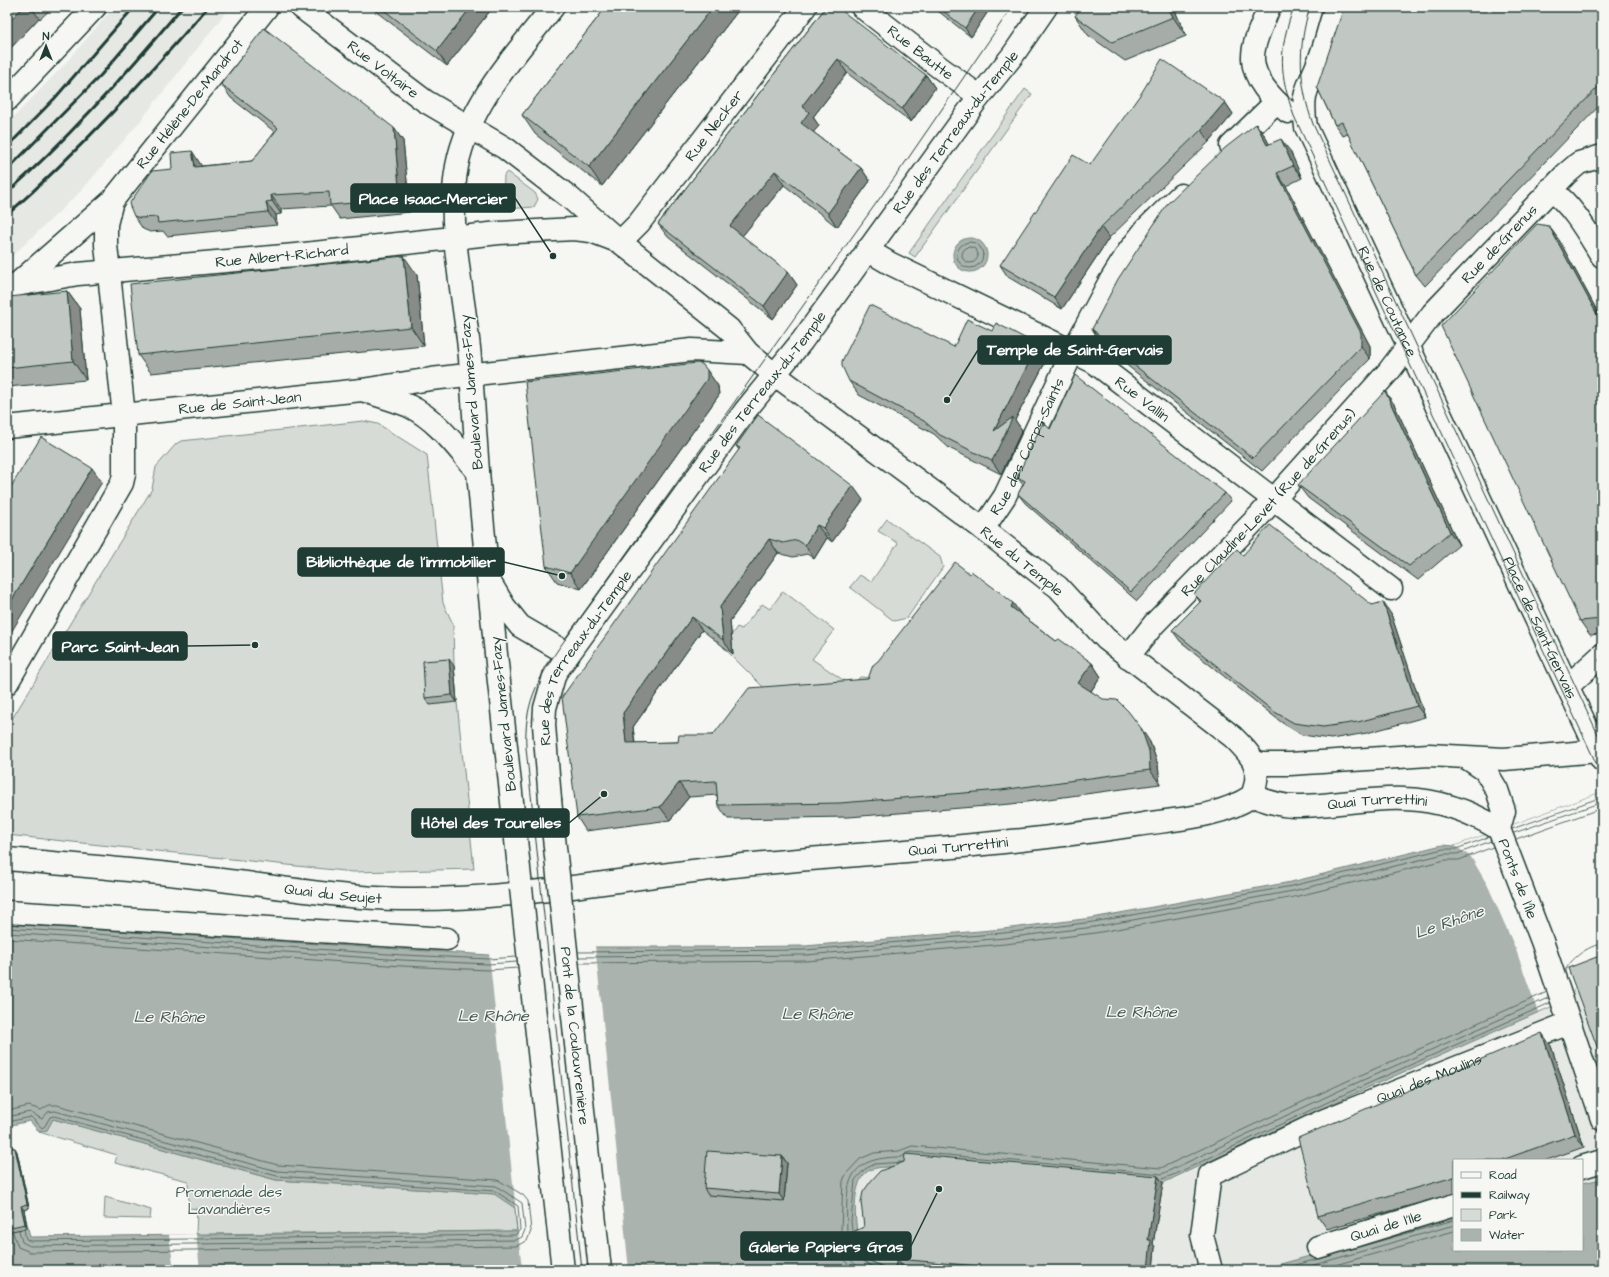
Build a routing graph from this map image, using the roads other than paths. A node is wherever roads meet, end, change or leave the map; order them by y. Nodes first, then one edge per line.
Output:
1 (95, 7) edge
2 (267, 7) edge
3 (300, 7) edge
4 (553, 7) edge
5 (805, 7) edge
6 (862, 7) edge
7 (1046, 7) edge
8 (1269, 7) edge
9 (1336, 7) edge
10 (979, 96) junction
11 (7, 100) edge
12 (1276, 102) junction
13 (1306, 127) junction
14 (469, 128) junction
15 (1602, 156) edge
16 (1219, 158) edge
17 (1195, 182) edge
18 (1550, 189) junction
19 (112, 201) junction
20 (456, 237) junction
21 (620, 242) junction
22 (867, 250) junction
23 (1602, 256) edge
24 (108, 271) junction
25 (12, 289) edge
26 (1409, 346) junction
27 (1072, 351) junction
28 (748, 353) junction
29 (774, 374) junction
30 (471, 375) junction
31 (362, 390) junction
32 (124, 416) junction
33 (7, 427) edge
34 (478, 472) junction
35 (1274, 500) junction
36 (1483, 505) joint
37 (983, 529) junction
38 (489, 581) junction
39 (1391, 589) dead end
40 (568, 654) junction
41 (1602, 655) edge
42 (1128, 657) junction
43 (7, 683) edge
44 (1568, 686) junction
45 (1601, 753) edge
46 (1459, 757) junction
47 (1255, 764) junction
48 (1252, 796) junction
49 (550, 800) joint
50 (1499, 829) junction
51 (7, 859) edge
52 (659, 875) joint
53 (7, 912) edge
54 (446, 939) dead end
55 (1570, 1023) junction
56 (1602, 1119) edge
57 (1602, 1160) edge
58 (1583, 1167) edge
59 (1453, 1205) edge
60 (1318, 1247) dead end
61 (563, 1270) edge
62 (600, 1270) edge
63 (1211, 1270) edge

1 - 11 street
2 - 19 street, Rue Hélène-De-Mandrot
3 - 14 street, Rue Voltaire
4 - 14 street, Boulevard James-Fazy
5 - 21 street, Rue Necker
6 - 10 street, Rue Bautte
7 - 10 street, Rue des Terreaux-du-Temple
8 - 12 street
9 - 13 street, Rue de Coutance
10 - 22 street, Rue des Terreaux-du-Temple
12 - 13 street
12 - 16 street
13 - 26 street, Rue de Coutance
14 - 20 street, Boulevard James-Fazy
14 - 21 street, Rue Voltaire
15 - 18 street, Rue de-Grenus
17 - 27 street, Rue des Corps-Saints
18 - 23 street
18 - 26 street, Rue de-Grenus
19 - 24 street, Rue Hélène-De-Mandrot
19 - 25 street, Rue Hélène-De-Mandrot
20 - 21 street, Rue Albert-Richard
20 - 24 street, Rue Albert-Richard
20 - 30 street, Boulevard James-Fazy
21 - 28 street, Rue du Temple
22 - 27 street, Rue Vallin
22 - 29 street, Rue des Terreaux-du-Temple
24 - 25 street, Rue Hélène-De-Mandrot
24 - 32 street
26 - 35 street, Rue Claudine-Levet (Rue de-Grenus)
26 - 36 street, Rue de Coutance
27 - 35 street, Rue Vallin
27 - 37 street, Rue des Corps-Saints
28 - 29 street, Rue du Temple
28 - 30 street, Rue de Saint-Jean
29 - 37 street, Rue du Temple
29 - 40 street, Rue des Terreaux-du-Temple
30 - 31 street, Rue de Saint-Jean
30 - 34 street, Boulevard James-Fazy
31 - 32 street, Rue de Saint-Jean
31 - 34 street
32 - 33 street, Rue de Saint-Jean
32 - 43 street
34 - 38 street, Boulevard James-Fazy
35 - 39 street, Rue Vallin
35 - 42 street, Rue Claudine-Levet (Rue de-Grenus)
36 - 44 street, Place de Saint-Gervais
37 - 42 street, Rue du Temple
38 - 40 street
38 - 61 street, Boulevard James-Fazy, bridge
40 - 49 street, Rue des Terreaux-du-Temple
41 - 44 street
42 - 47 street, Rue du Temple
44 - 45 street, Place de Saint-Gervais
45 - 46 street, Place de Saint-Gervais
46 - 47 street
46 - 50 street, Ponts de l'Île
47 - 48 street
48 - 50 street, Quai Turrettini
48 - 52 street, Quai Turrettini
49 - 62 street, Pont de la Coulouvrenière, bridge
50 - 55 street, Ponts de l'Île
51 - 52 street, Quai du Seujet
53 - 54 street
55 - 56 street, Ponts de l'Île
55 - 63 street, Quai des Moulins
57 - 58 street
59 - 60 street, Quai de l'Ile

